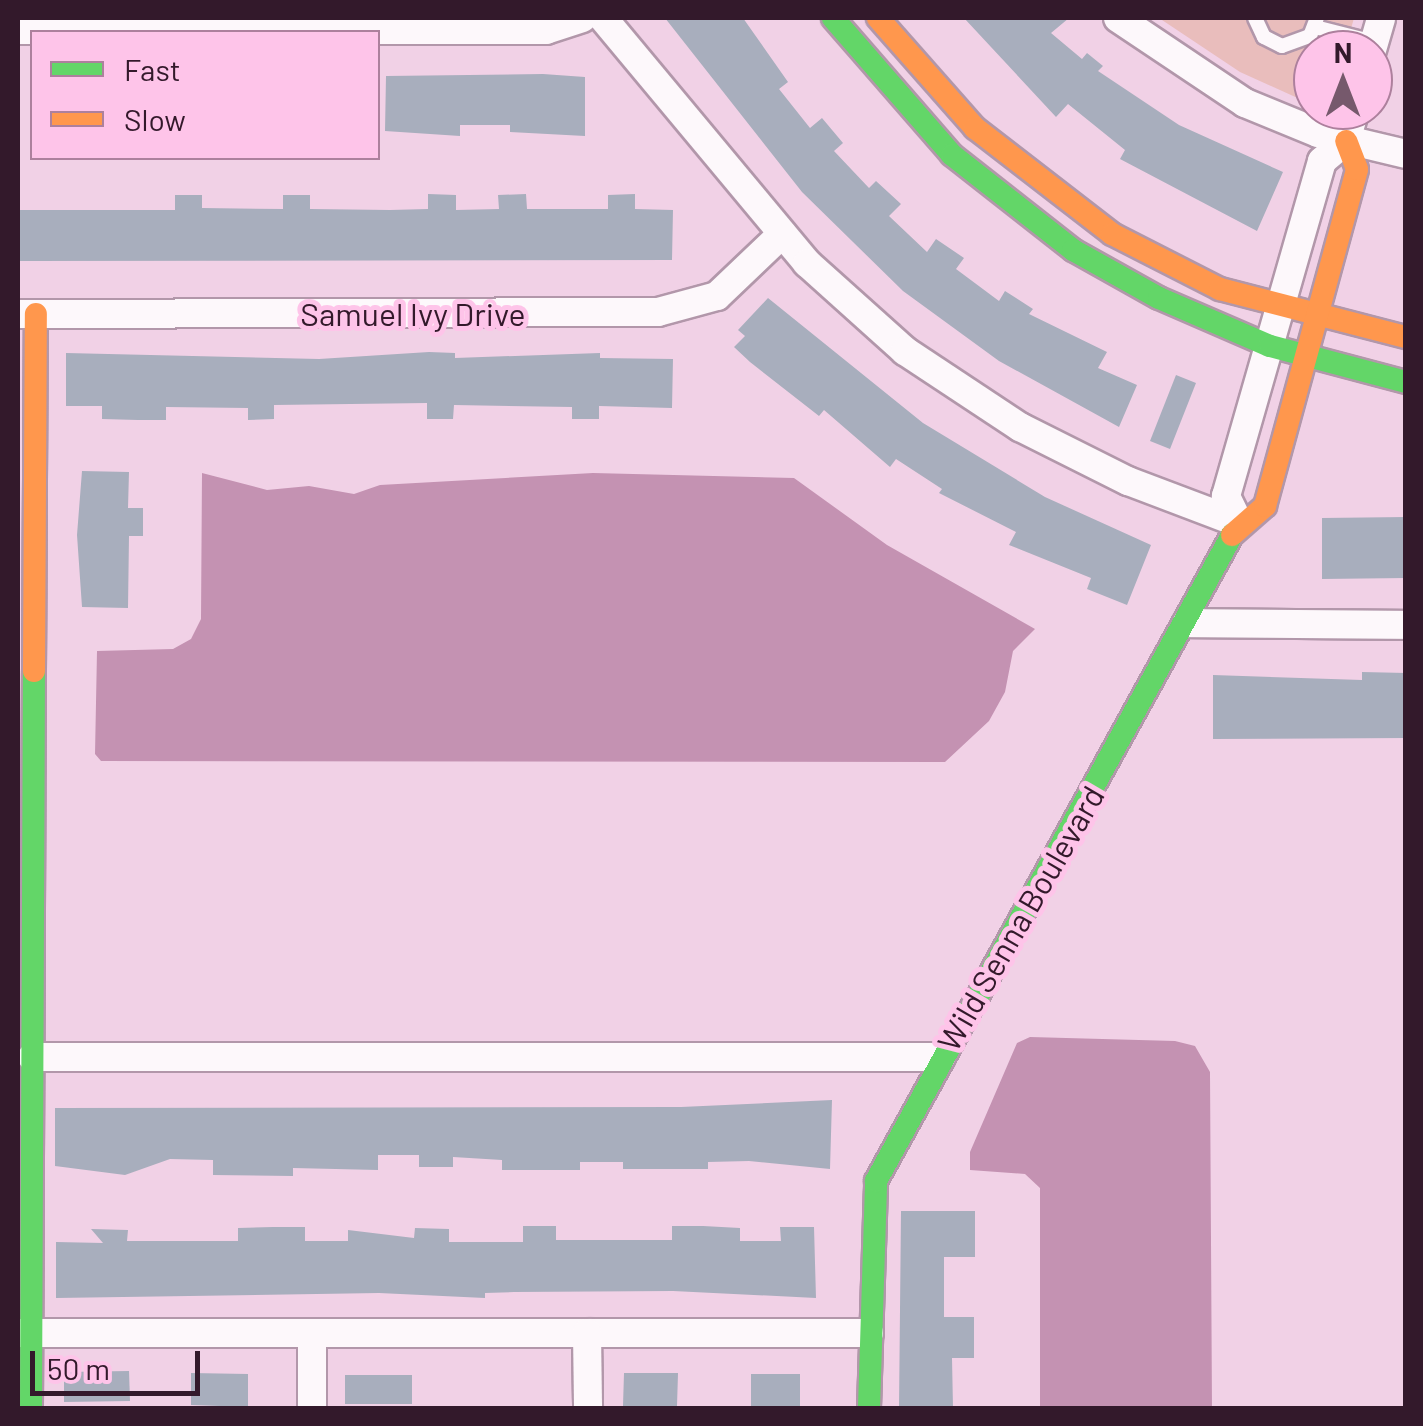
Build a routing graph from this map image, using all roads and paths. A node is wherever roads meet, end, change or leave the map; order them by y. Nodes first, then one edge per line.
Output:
1 (582, 18) edge
2 (603, 18) edge
3 (833, 18) edge
4 (878, 18) edge
5 (1118, 18) edge
6 (1255, 18) edge
7 (1316, 22) edge
8 (18, 30) edge
9 (1348, 30) edge
10 (1349, 130) edge
11 (1346, 141) junction
12 (1406, 154) edge
13 (782, 234) junction
14 (1281, 309) junction
15 (27, 314) edge
16 (1318, 319) junction
17 (1406, 336) edge
18 (1270, 346) junction
19 (1306, 358) junction
20 (1406, 382) edge
21 (1239, 524) junction
22 (1187, 623) junction
23 (1406, 625) edge
24 (32, 1056) junction
25 (941, 1057) junction
26 (24, 1333) edge
27 (312, 1333) junction
28 (587, 1333) junction
29 (870, 1333) junction
30 (32, 1408) edge
31 (312, 1408) edge
32 (588, 1408) edge
33 (870, 1408) edge

1 - 8 street
2 - 13 street
3 - 18 street
4 - 14 street
5 - 11 street
6 - 7 lane
7 - 9 lane
10 - 11 street, Wild Senna Boulevard
11 - 12 street
11 - 14 street, Wild Senna Boulevard
11 - 16 street, Wild Senna Boulevard
13 - 15 street, Samuel Ivy Drive
13 - 21 street
14 - 16 street
14 - 18 street, Wild Senna Boulevard
15 - 24 street
16 - 17 street
16 - 19 street, Wild Senna Boulevard
18 - 19 street
18 - 21 street, Wild Senna Boulevard
19 - 20 street
19 - 21 street, Wild Senna Boulevard
21 - 22 street, Wild Senna Boulevard
22 - 23 street
22 - 25 street, Wild Senna Boulevard
24 - 25 street
24 - 26 street
25 - 29 street, Wild Senna Boulevard
26 - 27 street
26 - 30 street
27 - 28 street
27 - 31 street
28 - 29 street
28 - 32 street
29 - 33 street, Wild Senna Boulevard

